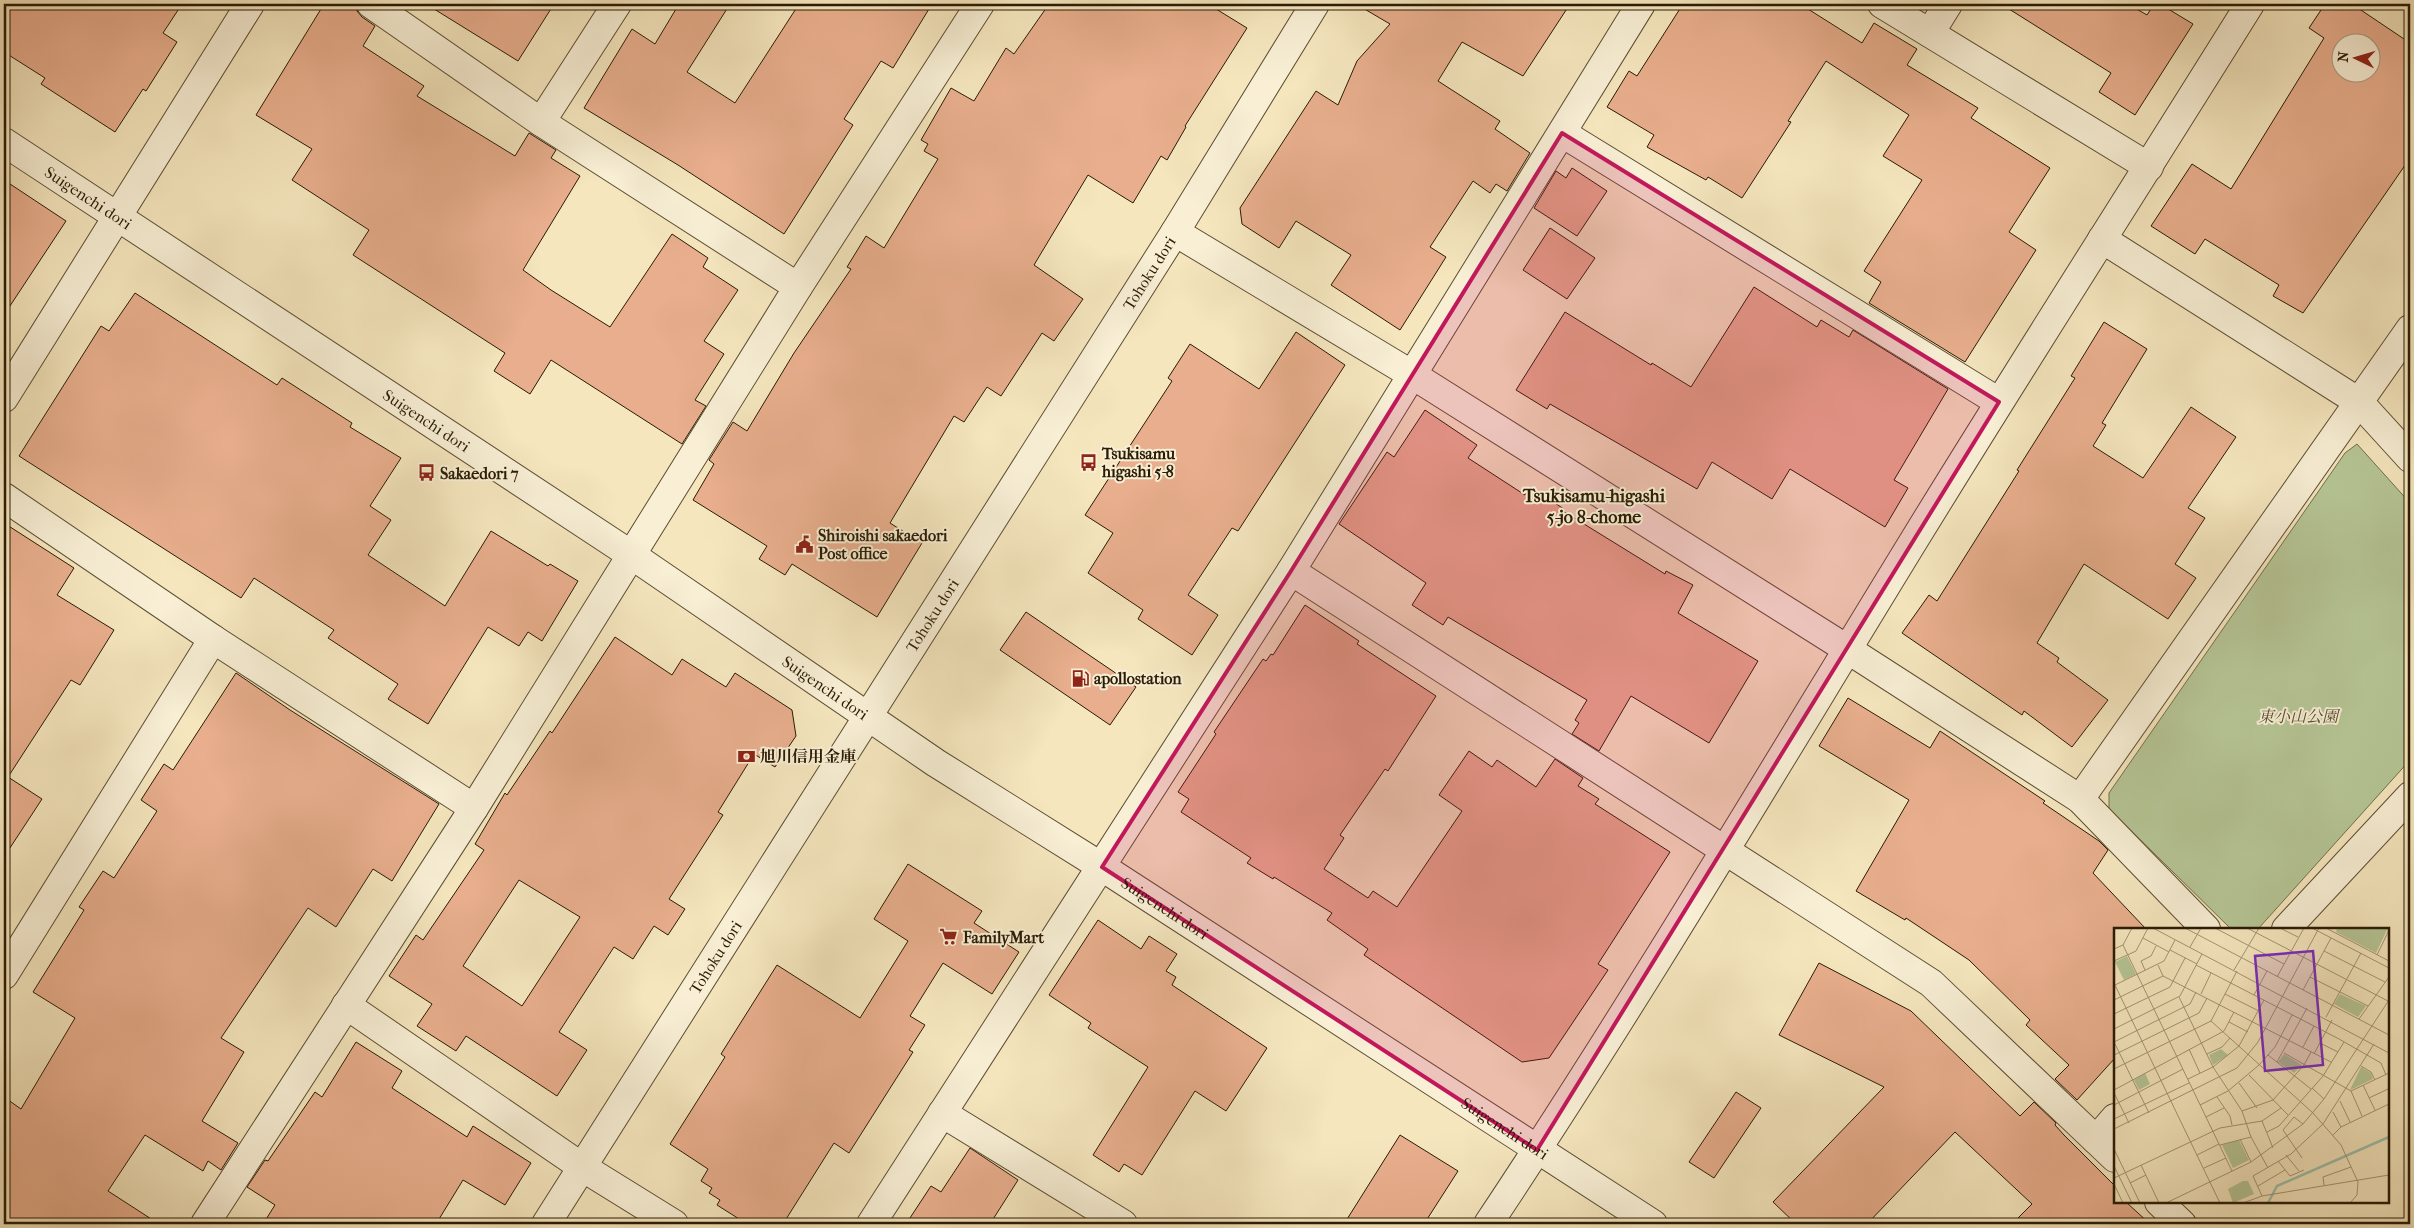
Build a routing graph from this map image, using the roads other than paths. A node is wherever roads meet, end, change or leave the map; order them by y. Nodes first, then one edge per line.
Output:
1 (250, 4) edge
2 (371, 4) edge
3 (617, 4) edge
4 (980, 4) edge
5 (1315, 4) edge
6 (1641, 4) edge
7 (1882, 4) edge
8 (1948, 4) edge
9 (2250, 4) edge
10 (1930, 33) junction
11 (541, 122) junction
12 (1562, 132) junction
13 (4, 142) edge
14 (2149, 167) junction
15 (118, 215) junction
16 (1175, 232) junction
17 (2102, 239) junction
18 (798, 287) junction
19 (2410, 329) edge
20 (1411, 374) junction
21 (4, 398) edge
22 (1999, 402) junction
23 (2359, 402) junction
24 (2410, 458) edge
25 (4, 497) edge
26 (633, 556) junction
27 (1291, 572) junction
28 (213, 640) junction
29 (1847, 649) junction
30 (868, 718) junction
31 (2410, 796) edge
32 (2080, 800) junction
33 (474, 808) junction
34 (1725, 849) junction
35 (1102, 867) junction
36 (2205, 928) edge
37 (2287, 928) edge
38 (4, 975) edge
39 (346, 1005) junction
40 (942, 1113) junction
41 (2114, 1119) edge
42 (2096, 1140) junction
43 (1537, 1150) junction
44 (2114, 1157) edge
45 (582, 1167) junction
46 (2160, 1203) edge
47 (205, 1224) edge
48 (546, 1224) edge
49 (674, 1224) edge
50 (871, 1224) edge
51 (1123, 1224) edge
52 (1488, 1224) edge
53 (1653, 1224) edge
54 (2182, 1224) edge

1 - 15 street
2 - 11 street
3 - 11 street
4 - 18 street
5 - 16 street, Tohoku dori
6 - 12 street
7 - 10 street
8 - 10 street
9 - 14 street
10 - 14 street
11 - 18 street
12 - 20 street
12 - 22 street
13 - 15 street, Suigenchi dori
14 - 17 street
15 - 21 street
15 - 26 street, Suigenchi dori
16 - 20 street
16 - 30 street, Tohoku dori
17 - 22 street
17 - 23 street
18 - 26 street
19 - 23 street
20 - 27 street
20 - 29 street
22 - 29 street
23 - 24 street
23 - 32 street
25 - 28 street
26 - 30 street, Suigenchi dori
26 - 33 street
27 - 34 street
27 - 35 street
28 - 33 street
28 - 38 street
29 - 32 street
29 - 34 street
30 - 35 street, Suigenchi dori
30 - 45 street, Tohoku dori
31 - 37 street
32 - 36 street
33 - 39 street
34 - 42 street
34 - 43 street
35 - 40 street
35 - 43 street, Suigenchi dori
39 - 45 street
39 - 47 street
40 - 50 street
40 - 51 street
41 - 42 street
42 - 44 street
43 - 52 street
43 - 53 street, Suigenchi dori
45 - 48 street, Tohoku dori
45 - 49 street
46 - 54 street

